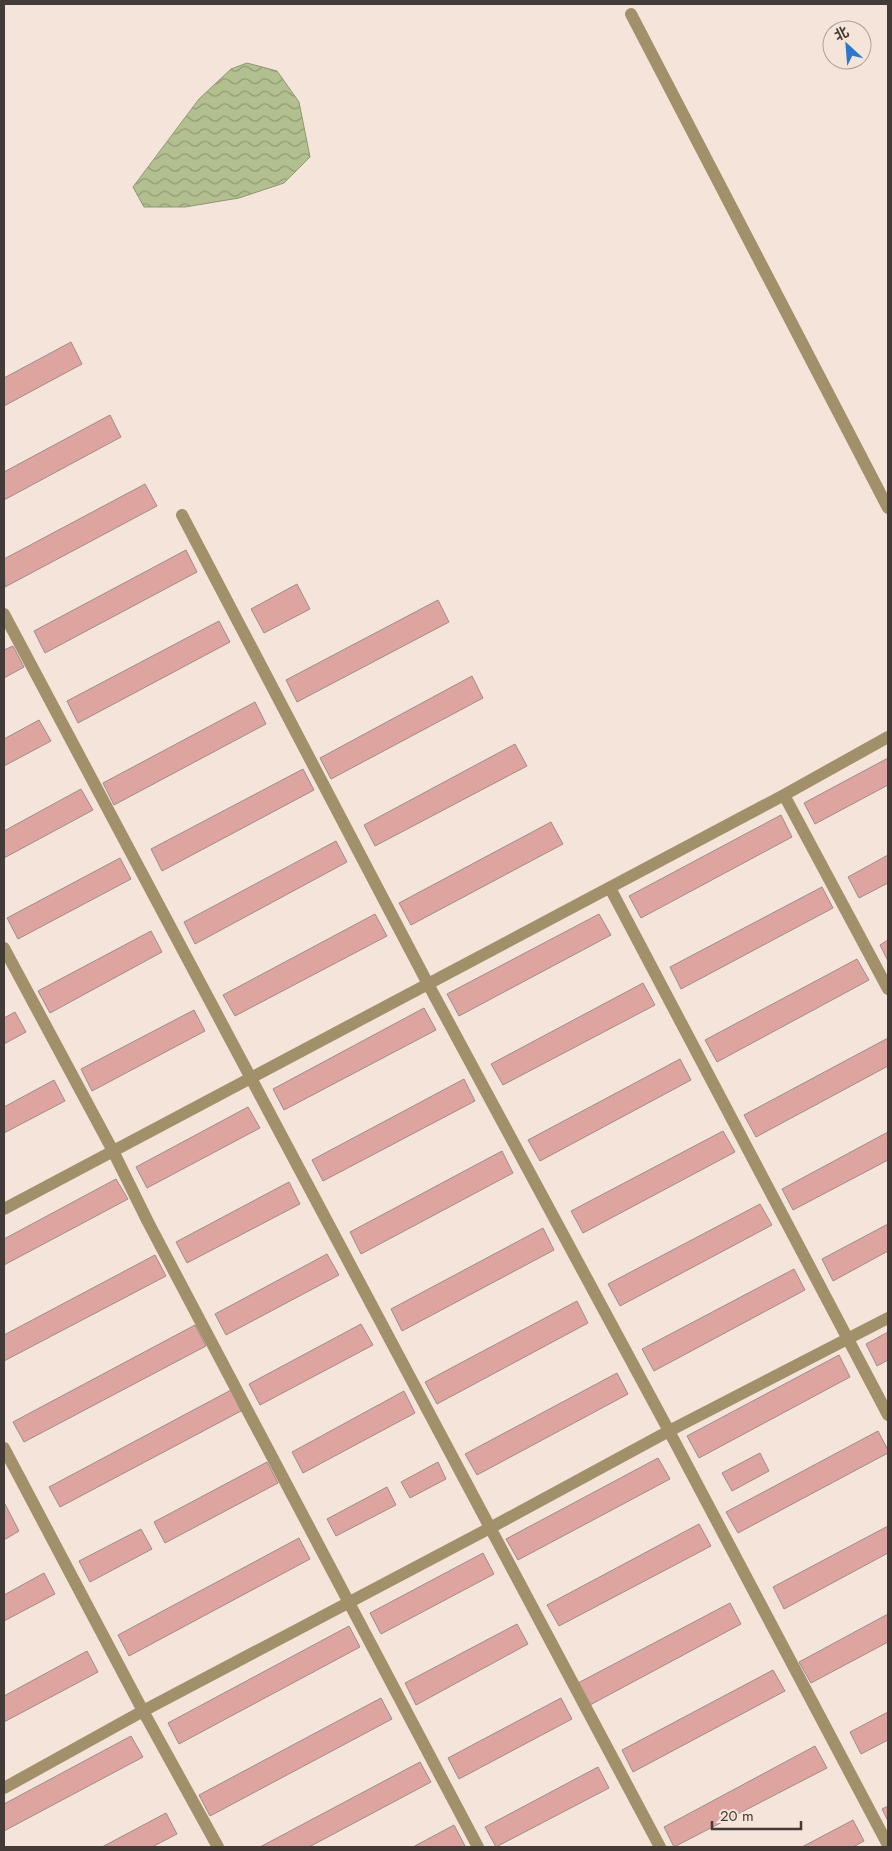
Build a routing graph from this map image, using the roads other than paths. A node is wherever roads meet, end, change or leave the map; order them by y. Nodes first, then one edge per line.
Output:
1 (631, 14) dead end
2 (888, 508) edge
3 (182, 515) dead end
4 (4, 614) edge
5 (888, 737) edge
6 (784, 796) junction
7 (610, 888) junction
8 (4, 948) edge
9 (428, 984) junction
10 (888, 989) edge
11 (251, 1078) junction
12 (113, 1151) junction
13 (4, 1209) edge
14 (888, 1318) edge
15 (848, 1340) junction
16 (888, 1415) edge
17 (669, 1431) junction
18 (4, 1448) edge
19 (490, 1528) junction
20 (349, 1603) junction
21 (143, 1711) junction
22 (4, 1788) edge
23 (888, 1845) edge
24 (218, 1847) edge
25 (478, 1847) edge
26 (660, 1847) edge

1 - 2 street
3 - 9 street
4 - 11 street
5 - 6 street
6 - 7 street
6 - 10 street
7 - 9 street
7 - 15 street
8 - 12 street
9 - 11 street
9 - 17 street
11 - 12 street
11 - 19 street
12 - 13 street
12 - 20 street
14 - 15 street
15 - 16 street
15 - 17 street
17 - 19 street
17 - 23 street
18 - 21 street
19 - 20 street
19 - 26 street
20 - 21 street
20 - 25 street
21 - 22 street
21 - 24 street

